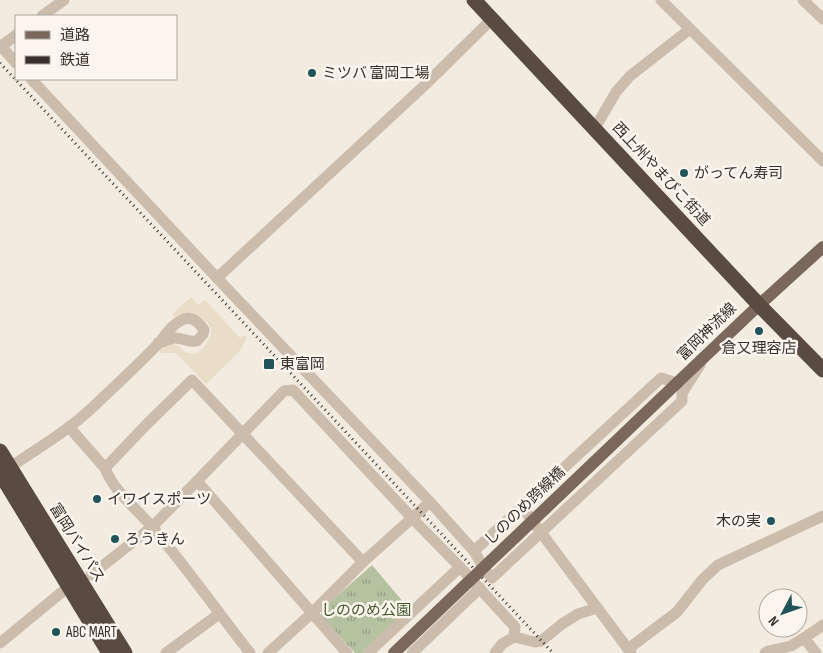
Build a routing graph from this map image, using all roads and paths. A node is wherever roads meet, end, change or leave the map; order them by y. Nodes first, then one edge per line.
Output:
1 (64, 0) edge
2 (474, 0) edge
3 (803, 0) edge
4 (669, 3) edge
5 (43, 15) edge
6 (492, 19) junction
7 (823, 20) edge
8 (690, 29) junction
9 (15, 36) edge
10 (0, 46) edge
11 (15, 62) edge
12 (32, 80) edge
13 (594, 128) junction
14 (823, 160) edge
15 (823, 247) edge
16 (217, 278) junction
17 (759, 305) junction
18 (158, 344) dead end
19 (706, 355) junction
20 (823, 370) edge
21 (677, 383) junction
22 (67, 429) junction
23 (243, 433) junction
24 (0, 451) edge
25 (105, 468) junction
26 (3, 470) edge
27 (197, 481) junction
28 (430, 502) junction
29 (522, 507) junction
30 (823, 516) edge
31 (412, 518) junction
32 (152, 527) junction
33 (541, 532) junction
34 (474, 551) junction
35 (363, 562) junction
36 (460, 567) junction
37 (91, 576) dead end
38 (68, 587) junction
39 (480, 588) junction
40 (597, 608) junction
41 (312, 612) junction
42 (219, 614) junction
43 (823, 625) edge
44 (808, 635) edge
45 (514, 637) junction
46 (804, 638) joint
47 (0, 643) edge
48 (630, 651) edge
49 (109, 653) edge
50 (125, 653) edge
51 (166, 653) edge
52 (250, 653) edge
53 (268, 653) edge
54 (347, 653) edge
55 (368, 653) edge
56 (394, 653) edge
57 (412, 653) edge
58 (494, 653) edge
59 (765, 653) edge
60 (816, 653) edge

1 - 5 street
2 - 6 highway, 西上州やまびこ街道
3 - 7 street
4 - 8 street
6 - 13 highway, 西上州やまびこ街道
6 - 16 street
8 - 13 street
8 - 14 street
9 - 10 street
10 - 11 street
12 - 16 street
13 - 17 highway, 西上州やまびこ街道
15 - 17 main road, 富岡神流線
16 - 28 street
17 - 19 main road, 富岡神流線
17 - 20 highway, 西上州やまびこ街道
18 - 22 street
19 - 21 main road, 富岡神流線
19 - 33 street
21 - 29 street
21 - 56 main road, しののめ跨線橋, bridge
22 - 25 street
22 - 26 street
23 - 25 street
23 - 27 street
23 - 31 street
23 - 35 street
24 - 26 highway, 富岡バイパス
25 - 32 street
26 - 38 highway, 富岡バイパス
26 - 50 highway, 富岡バイパス
27 - 32 street
27 - 41 street
28 - 31 street
28 - 34 street
29 - 33 street
29 - 34 street
30 - 48 street
31 - 35 street
31 - 36 street
32 - 37 street
32 - 42 street
33 - 34 street
33 - 40 street
35 - 41 street
36 - 39 street
36 - 55 street
38 - 47 street
38 - 49 highway, 富岡バイパス
39 - 45 street
39 - 57 street
40 - 45 street
40 - 48 street
41 - 53 street
41 - 54 street
42 - 51 street
42 - 52 street
43 - 44 street
45 - 58 street
46 - 59 street
46 - 60 street

